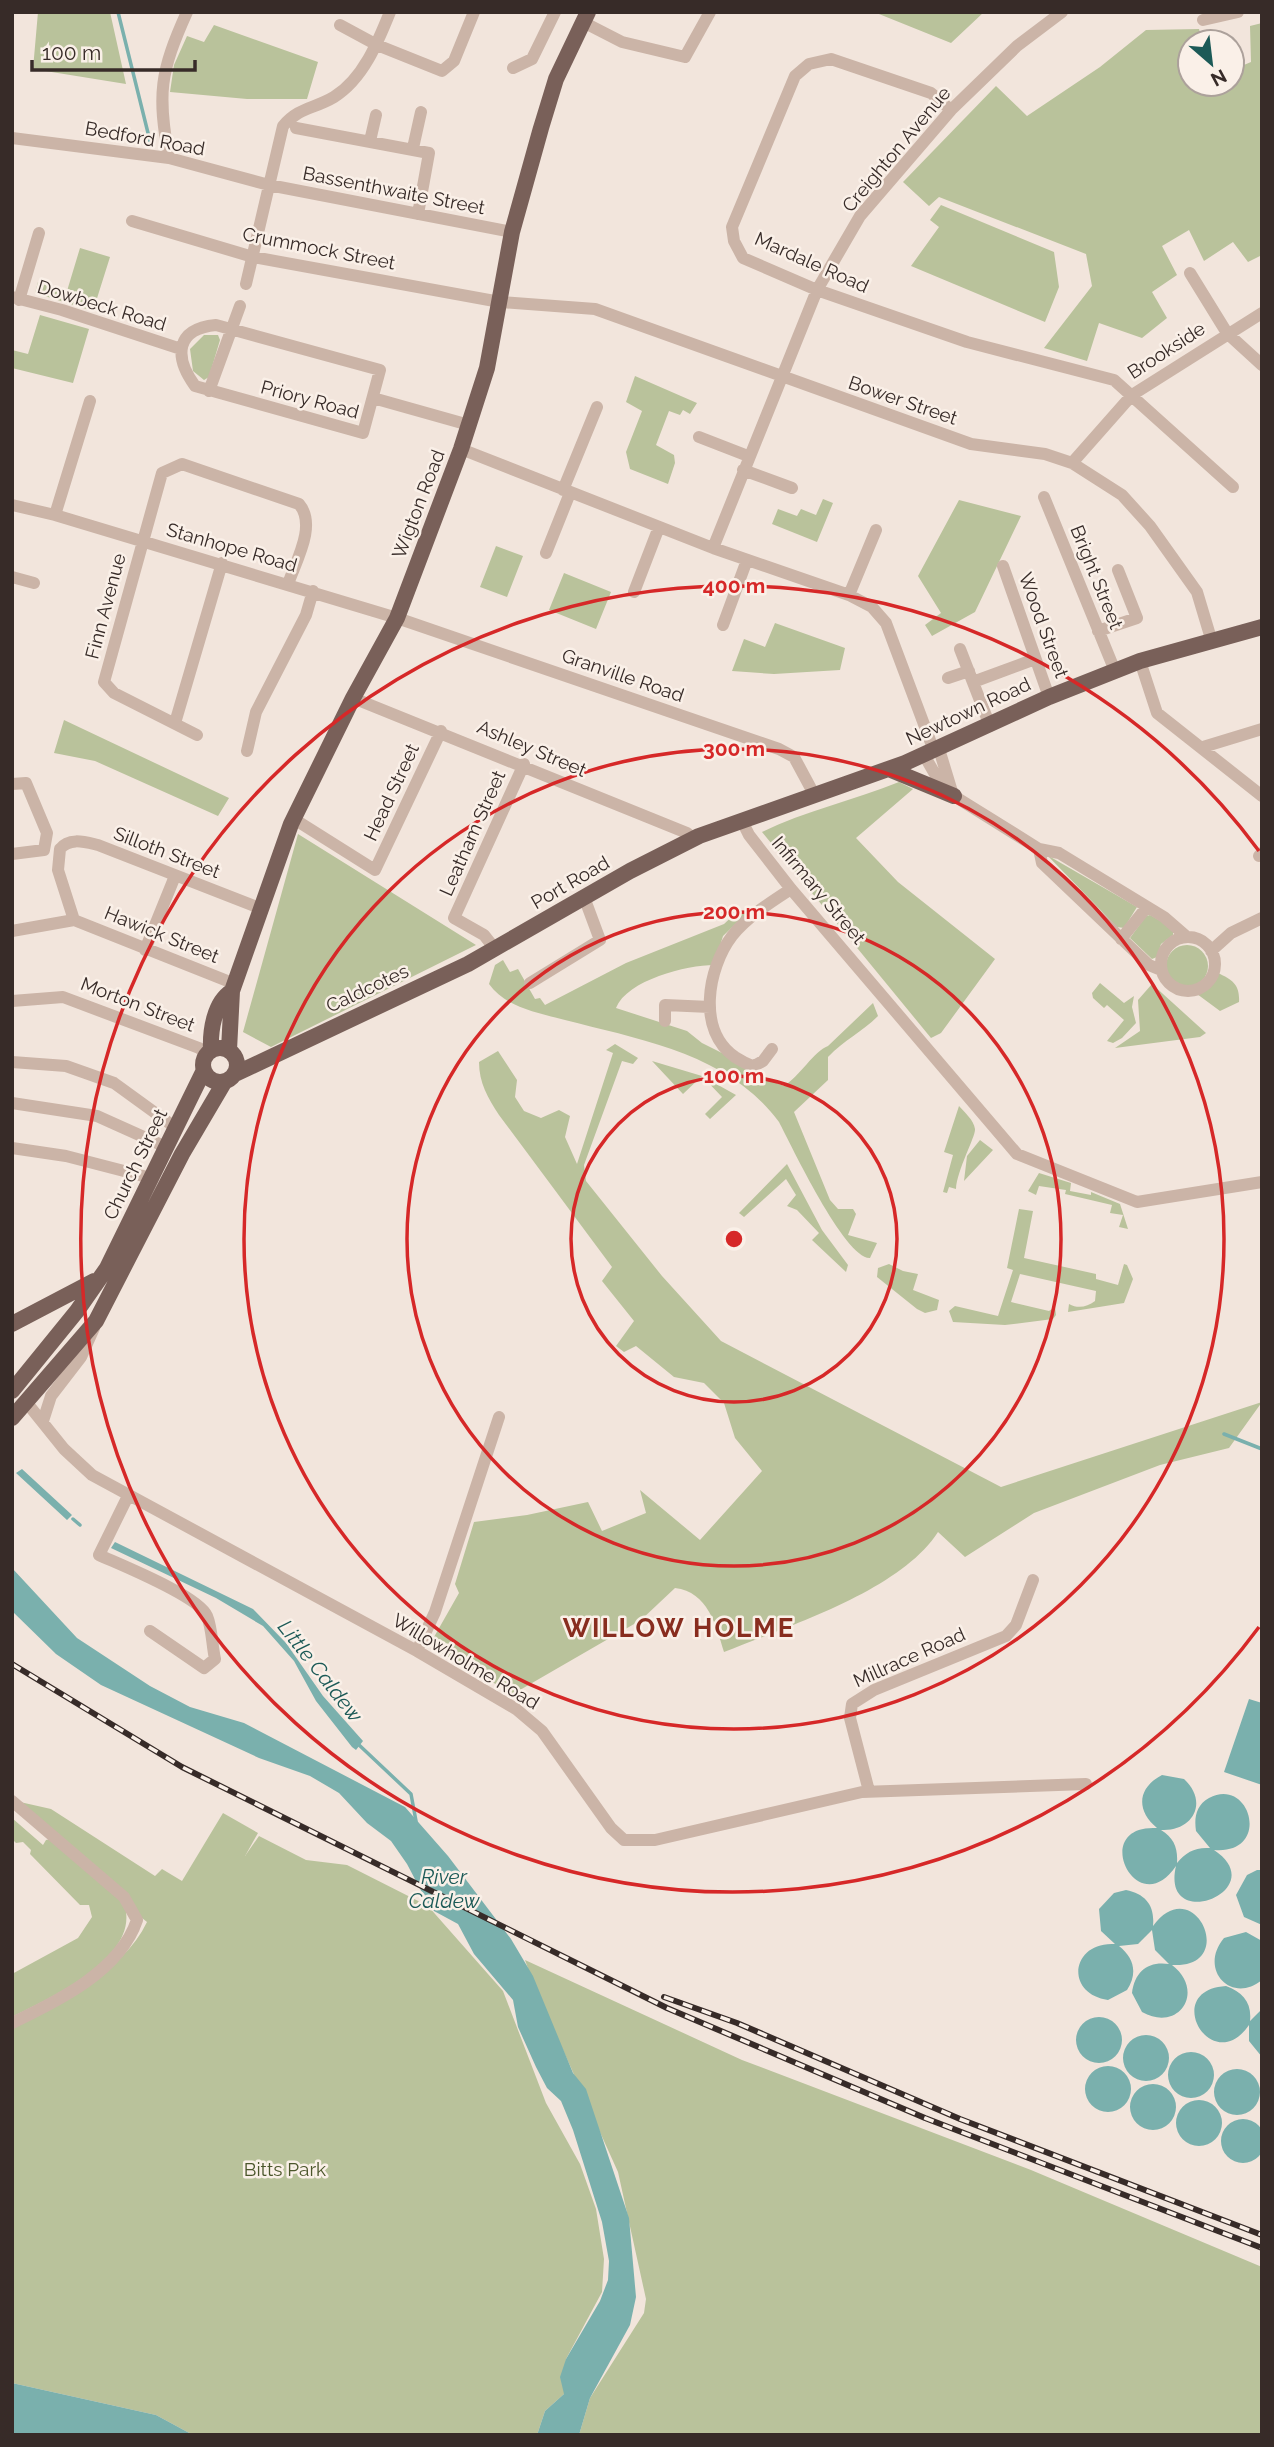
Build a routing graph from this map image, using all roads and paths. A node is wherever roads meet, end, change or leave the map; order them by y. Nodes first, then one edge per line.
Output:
1 (187, 12) edge
2 (390, 12) edge
3 (474, 12) edge
4 (555, 12) edge
5 (710, 12) edge
6 (1062, 12) edge
7 (1238, 12) edge
8 (1224, 14) edge
9 (585, 17) edge
10 (1203, 20) dead end
11 (340, 25) dead end
12 (377, 45) junction
13 (513, 68) dead end
14 (951, 110) junction
15 (421, 112) dead end
16 (376, 115) dead end
17 (296, 128) dead end
18 (12, 138) edge
19 (370, 141) junction
20 (413, 148) junction
21 (169, 158) junction
22 (269, 185) junction
23 (418, 214) junction
24 (132, 221) dead end
25 (512, 232) junction
26 (39, 233) dead end
27 (253, 257) junction
28 (1190, 273) dead end
29 (246, 284) dead end
30 (817, 290) junction
31 (16, 298) edge
32 (500, 302) junction
33 (240, 306) dead end
34 (1262, 313) edge
35 (231, 327) junction
36 (1227, 333) junction
37 (181, 349) junction
38 (1262, 365) edge
39 (780, 378) junction
40 (209, 391) junction
41 (1132, 395) junction
42 (373, 398) junction
43 (90, 401) dead end
44 (597, 407) dead end
45 (469, 425) junction
46 (699, 437) dead end
47 (461, 449) junction
48 (748, 456) junction
49 (1072, 463) junction
50 (743, 470) junction
51 (1233, 487) dead end
52 (792, 488) dead end
53 (567, 491) junction
54 (1044, 497) dead end
55 (12, 505) edge
56 (55, 515) junction
57 (659, 527) junction
58 (876, 530) dead end
59 (143, 541) junction
60 (713, 548) junction
61 (546, 553) dead end
62 (747, 560) junction
63 (222, 563) junction
64 (1003, 566) dead end
65 (1118, 570) dead end
66 (12, 577) edge
67 (34, 583) dead end
68 (288, 583) junction
69 (313, 591) junction
70 (634, 592) dead end
71 (849, 595) junction
72 (397, 618) junction
73 (723, 625) dead end
74 (1262, 626) edge
75 (1098, 631) junction
76 (1212, 642) junction
77 (960, 649) dead end
78 (1035, 659) junction
79 (1140, 661) junction
80 (1115, 671) junction
81 (971, 676) junction
82 (948, 678) dead end
83 (1049, 697) junction
84 (353, 698) junction
85 (175, 723) junction
86 (990, 726) junction
87 (1262, 729) edge
88 (441, 732) junction
89 (197, 735) dead end
90 (1203, 747) junction
91 (247, 751) dead end
92 (933, 752) junction
93 (524, 764) junction
94 (889, 769) junction
95 (19, 783) edge
96 (815, 796) junction
97 (954, 796) junction
98 (1262, 796) edge
99 (294, 819) junction
100 (742, 821) junction
101 (694, 839) junction
102 (45, 845) junction
103 (60, 849) junction
104 (1040, 849) junction
105 (12, 855) edge
106 (175, 876) junction
107 (791, 889) junction
108 (584, 897) junction
109 (1147, 907) junction
110 (262, 909) junction
111 (1262, 919) edge
112 (74, 920) junction
113 (12, 931) edge
114 (1187, 937) junction
115 (1121, 939) junction
116 (495, 949) junction
117 (145, 950) junction
118 (1211, 951) junction
119 (468, 964) joint
120 (1161, 970) junction
121 (530, 984) dead end
122 (234, 988) junction
123 (12, 1001) edge
124 (710, 1007) junction
125 (665, 1021) dead end
126 (284, 1049) junction
127 (772, 1049) dead end
128 (230, 1051) junction
129 (207, 1058) junction
130 (12, 1062) edge
131 (230, 1078) junction
132 (12, 1103) edge
133 (176, 1128) junction
134 (166, 1147) junction
135 (12, 1148) edge
136 (151, 1178) junction
137 (1262, 1182) edge
138 (102, 1275) junction
139 (96, 1321) junction
140 (12, 1324) edge
141 (12, 1391) edge
142 (20, 1401) edge
143 (499, 1417) dead end
144 (12, 1418) edge
145 (43, 1421) junction
146 (128, 1496) junction
147 (1033, 1580) dead end
148 (150, 1631) dead end
149 (417, 1651) junction
150 (1086, 1784) dead end
151 (869, 1791) junction
152 (12, 1801) edge
153 (12, 2023) edge

1 - 21 street
2 - 12 street
3 - 12 street
4 - 13 street
5 - 9 street
6 - 14 street, Creighton Avenue
7 - 8 street
8 - 10 street
9 - 25 main road, Wigton Road
11 - 12 street
12 - 22 street
14 - 30 street, Creighton Avenue
14 - 30 street, Mardale Road
15 - 20 street
16 - 19 street
17 - 19 street
18 - 21 street, Bedford Road
19 - 20 street
20 - 23 street
21 - 22 street, Bedford Road
22 - 23 street, Bassenthwaite Street
22 - 27 street
23 - 25 street, Bassenthwaite Street
24 - 27 street, Crummock Street
25 - 32 main road, Wigton Road
26 - 31 street
27 - 29 street
27 - 32 street, Crummock Street
28 - 36 street
30 - 39 street, Creighton Avenue
30 - 41 street, Mardale Road
31 - 37 street, Dowbeck Road
32 - 39 street, Bower Street
32 - 45 main road, Wigton Road
33 - 35 street
34 - 36 street, Brookside
35 - 37 street
35 - 40 street
35 - 42 street
36 - 38 street
36 - 41 street, Brookside
37 - 40 street, Priory Road
39 - 48 street, Creighton Avenue
39 - 49 street, Bower Street
40 - 42 street, Priory Road
41 - 49 street, Brookside
41 - 51 street, Mardale Road
42 - 45 street, Priory Road
43 - 56 street
44 - 53 street
45 - 47 main road, Wigton Road
46 - 48 street
47 - 53 street
47 - 72 main road, Wigton Road
48 - 50 street, Creighton Avenue
49 - 76 street, Bower Street
50 - 52 street
50 - 60 street, Creighton Avenue
53 - 57 street
53 - 61 street
54 - 75 street, Bright Street
55 - 56 street, Stanhope Road
56 - 59 street, Stanhope Road
57 - 60 street
57 - 70 street
58 - 71 street
59 - 63 street, Stanhope Road
59 - 68 street
59 - 85 street, Finn Avenue
60 - 62 street
62 - 71 street
62 - 73 street
63 - 68 street, Stanhope Road
63 - 85 street
64 - 78 street, Wood Street
65 - 75 street
66 - 67 street
68 - 69 street, Stanhope Road
69 - 72 street, Stanhope Road
69 - 91 street
71 - 92 street
72 - 84 main road, Wigton Road
72 - 96 street, Granville Road
74 - 76 main road, Newtown Road
75 - 80 street, Bright Street
76 - 79 main road, Newtown Road
77 - 81 street
78 - 81 street
78 - 83 street, Wood Street
79 - 80 main road, Newtown Road
79 - 90 street
80 - 83 main road, Newtown Road
81 - 82 street
81 - 86 street
83 - 86 main road, Newtown Road
84 - 88 street, Ashley Street
84 - 99 main road, Wigton Road
85 - 89 street, Finn Avenue
86 - 92 main road, Newtown Road
87 - 90 street
88 - 93 street, Ashley Street
88 - 99 street, Head Street
90 - 98 street
92 - 94 main road, Newtown Road
92 - 97 street
93 - 101 street, Ashley Street
93 - 116 street, Leatham Street
94 - 96 main road, Newtown Road
94 - 97 main road
95 - 102 street
96 - 100 main road, Newtown Road
97 - 104 street
99 - 110 main road, Wigton Road
100 - 101 main road, Newtown Road
100 - 107 street, Infirmary Street
101 - 108 main road, Port Road
102 - 103 street
102 - 105 street
103 - 106 street, Silloth Street
103 - 112 street
104 - 109 street
104 - 115 street
106 - 110 street, Silloth Street
106 - 117 street
107 - 124 street
107 - 137 street, Infirmary Street
108 - 116 main road, Port Road
108 - 121 street
109 - 114 street
109 - 115 street
110 - 122 main road, Wigton Road
111 - 118 street
112 - 113 street
112 - 117 street, Hawick Street
114 - 118 street
114 - 120 street
115 - 120 street
116 - 119 main road, Port Road
117 - 122 street, Hawick Street
118 - 120 street
119 - 126 main road, Caldcotes
122 - 128 main road, Wigton Road
122 - 129 main road, Wigton Road
123 - 129 street, Morton Street
124 - 125 street
124 - 127 street
126 - 128 main road, Caldcotes
126 - 131 main road, Caldcotes
128 - 129 main road
128 - 131 main road
129 - 131 main road
129 - 133 main road, Church Street
130 - 133 street
131 - 139 main road, Church Street
132 - 134 street
133 - 134 main road, Church Street
134 - 136 main road, Church Street
135 - 136 street
136 - 138 main road, Church Street
138 - 140 main road
138 - 141 main road, Church Street
139 - 142 main road, Church Street
139 - 145 street
142 - 144 main road, Church Street
142 - 145 street, Willowholme Road
143 - 149 street
145 - 146 street, Willowholme Road
146 - 148 street
146 - 149 street, Willowholme Road
147 - 151 street, Millrace Road
149 - 151 street, Willowholme Road
150 - 151 street, Willowholme Road
152 - 153 street

